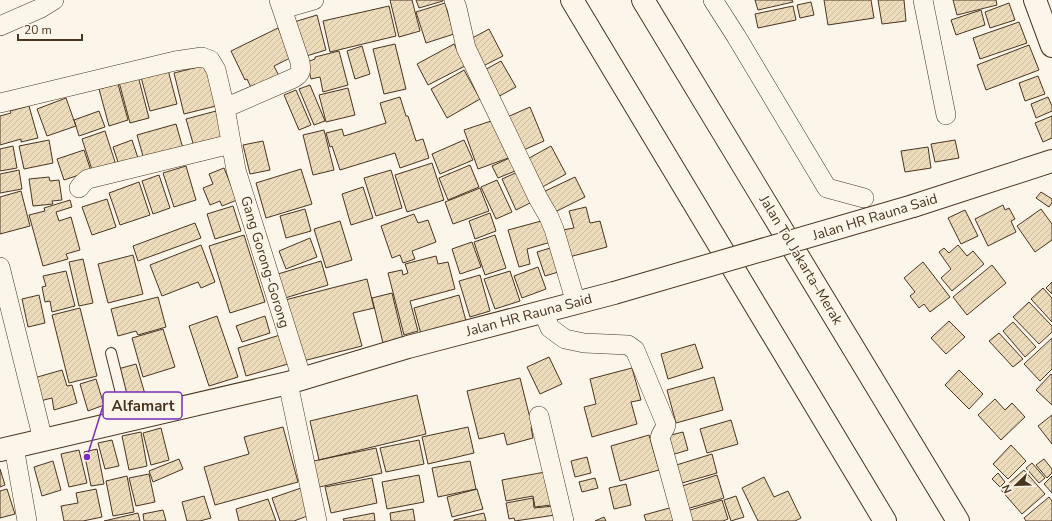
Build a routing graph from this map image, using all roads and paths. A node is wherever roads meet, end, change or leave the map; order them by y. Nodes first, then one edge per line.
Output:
1 (54, 0) edge
2 (314, 0) edge
3 (454, 0) edge
4 (572, 0) edge
5 (643, 0) edge
6 (713, 0) edge
7 (923, 0) edge
8 (1035, 0) edge
9 (281, 5) edge
10 (0, 26) edge
11 (1052, 46) edge
12 (0, 103) edge
13 (225, 108) junction
14 (946, 115) dead end
15 (231, 144) junction
16 (1052, 162) edge
17 (79, 188) dead end
18 (864, 198) dead end
19 (0, 267) edge
20 (576, 302) junction
21 (543, 312) junction
22 (111, 353) dead end
23 (295, 381) junction
24 (539, 416) dead end
25 (128, 421) junction
26 (43, 440) junction
27 (7, 448) edge
28 (27, 521) edge
29 (317, 521) edge
30 (564, 521) edge
31 (683, 521) edge
32 (885, 521) edge
33 (958, 521) edge

1 - 10 street
2 - 9 street
3 - 20 street
4 - 32 main road
5 - 33 main road, Jalan Tol Jakarta–Merak
6 - 18 street
7 - 14 street
8 - 11 main road
9 - 13 street
12 - 13 street, Gang Gorong-Gorong
13 - 15 street, Gang Gorong-Gorong
15 - 17 street
15 - 23 street, Gang Gorong-Gorong
16 - 20 main road, Jalan HR Rauna Said, bridge
19 - 26 street
20 - 21 main road, Jalan HR Rauna Said
21 - 23 main road, Jalan HR Rauna Said
21 - 31 street
22 - 25 lane
23 - 25 main road, Jalan HR Rauna Said
23 - 29 street, Gang Gorong-Gorong
24 - 30 street
25 - 26 main road, Jalan HR Rauna Said
26 - 27 main road, Jalan HR Rauna Said
27 - 28 street

